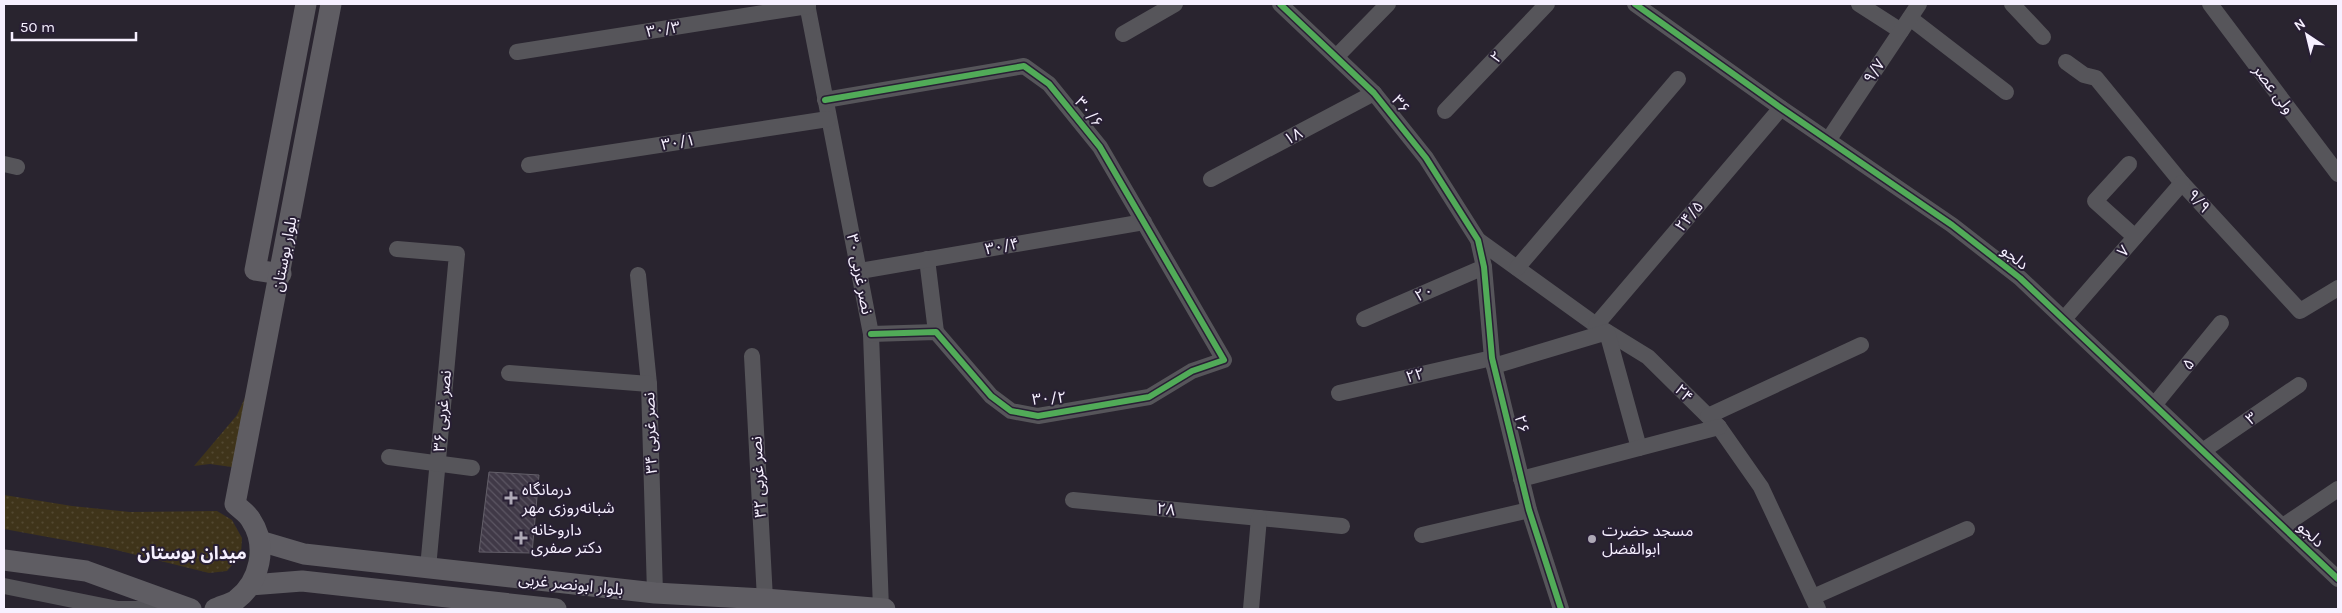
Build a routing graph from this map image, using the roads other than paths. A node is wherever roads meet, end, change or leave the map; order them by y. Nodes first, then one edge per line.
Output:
1 (306, 4) edge
2 (331, 4) edge
3 (1176, 4) edge
4 (1280, 4) edge
5 (1388, 4) edge
6 (1547, 4) edge
7 (1635, 4) edge
8 (1859, 4) edge
9 (1920, 4) edge
10 (2012, 4) edge
11 (2210, 4) edge
12 (808, 5) edge
13 (1905, 25) junction
14 (1123, 34) dead end
15 (2043, 37) dead end
16 (517, 52) dead end
17 (1337, 56) junction
18 (2066, 62) dead end
19 (1678, 80) dead end
20 (2006, 92) dead end
21 (1374, 93) junction
22 (825, 100) junction
23 (1781, 108) junction
24 (1446, 111) dead end
25 (828, 119) junction
26 (1829, 139) junction
27 (2129, 164) dead end
28 (529, 165) dead end
29 (2338, 174) edge
30 (1211, 179) dead end
31 (2182, 183) junction
32 (1144, 222) junction
33 (2135, 237) junction
34 (1478, 240) junction
35 (397, 249) dead end
36 (928, 259) junction
37 (1484, 267) junction
38 (1517, 268) junction
39 (860, 271) junction
40 (281, 274) junction
41 (638, 275) dead end
42 (2338, 288) edge
43 (1364, 319) dead end
44 (2064, 319) junction
45 (2221, 324) dead end
46 (1602, 328) junction
47 (936, 332) junction
48 (871, 334) junction
49 (1861, 345) dead end
50 (752, 356) dead end
51 (1224, 360) joint
52 (1493, 362) junction
53 (509, 373) dead end
54 (649, 384) junction
55 (2299, 385) dead end
56 (1339, 393) dead end
57 (2155, 404) junction
58 (1713, 421) junction
59 (1639, 448) junction
60 (2204, 450) junction
61 (389, 458) dead end
62 (437, 464) junction
63 (472, 468) dead end
64 (1521, 479) junction
65 (2338, 489) edge
66 (1073, 500) dead end
67 (1529, 510) junction
68 (1259, 518) junction
69 (1342, 526) dead end
70 (2283, 526) junction
71 (1966, 529) dead end
72 (1422, 534) dead end
73 (260, 541) junction
74 (4, 560) edge
75 (428, 568) junction
76 (2338, 579) edge
77 (251, 585) junction
78 (4, 586) edge
79 (655, 593) junction
80 (765, 598) junction
81 (1815, 603) edge
82 (170, 609) edge
83 (191, 609) edge
84 (215, 609) edge
85 (556, 609) edge
86 (881, 609) edge
87 (885, 609) edge
88 (1251, 609) edge
89 (1561, 609) edge

1 - 40 main road, بلوار بوستان
2 - 40 main road, بلوار بوستان
3 - 14 street
4 - 17 street, ۳۶
5 - 17 street
6 - 24 street, ۲
7 - 23 street, دلجو
8 - 13 street
9 - 13 street, ۹/۷
10 - 15 street
11 - 29 street, ولی عصر
12 - 16 street, ۳۰/۳
12 - 22 street, نصر غربی ۳۰
13 - 20 street
13 - 26 street, ۹/۷
17 - 21 street, ۳۶
18 - 31 street, ۹/۹
19 - 38 street
21 - 30 street, ۱۸
21 - 34 street, ۳۶
22 - 25 street, نصر غربی ۳۰
22 - 32 street, ۳۰/۶
23 - 26 street, دلجو
23 - 46 street, ۲۴/۵
25 - 28 street, ۳۰/۱
25 - 39 street, نصر غربی ۳۰
26 - 44 street, دلجو
27 - 33 street
31 - 33 street, ۷
31 - 42 street, ۹/۹
32 - 36 street, ۳۰/۴
32 - 51 street, ۳۰/۶
33 - 44 street, ۷
34 - 37 street, ۲۶
34 - 38 street, ۲۴
35 - 62 street, نصر غربی ۳۶
36 - 39 street, ۳۰/۴
36 - 47 street
37 - 43 street, ۲۰
37 - 52 street, ۲۶
38 - 46 street, ۲۴
39 - 48 street, نصر غربی ۳۰
40 - 73 main road, بلوار بوستان
41 - 54 street, نصر غربی ۳۴
44 - 57 street, دلجو
45 - 57 street, ۵
46 - 52 street, ۲۲
46 - 58 street, ۲۴
46 - 59 street
47 - 48 street
47 - 51 street, ۳۰/۲
48 - 86 street, نصر غربی ۳۰
49 - 58 street
50 - 80 street, نصر غربی ۳۲
52 - 56 street, ۲۲
52 - 64 street, ۲۶
53 - 54 street
54 - 79 street, نصر غربی ۳۴
55 - 60 street, ۳
57 - 60 street, دلجو
58 - 59 street
58 - 81 street, ۲۴
59 - 64 street
60 - 70 street, دلجو
61 - 62 street
62 - 63 street
62 - 75 street, نصر غربی ۳۶
64 - 67 street, ۲۶
65 - 70 street
66 - 68 street, ۲۸
67 - 72 street
67 - 89 street, ۲۶
68 - 69 street, ۲۸
68 - 88 street
70 - 76 street, دلجو
71 - 81 street
73 - 75 main road, بلوار ابونصر غربی
73 - 77 main road
74 - 83 main road
75 - 79 main road, بلوار ابونصر غربی
77 - 84 main road
77 - 85 main road, بلوار ابونصر غربی
78 - 82 street
79 - 80 main road, بلوار ابونصر غربی
80 - 86 main road, بلوار ابونصر غربی
86 - 87 main road, بلوار ابونصر غربی

